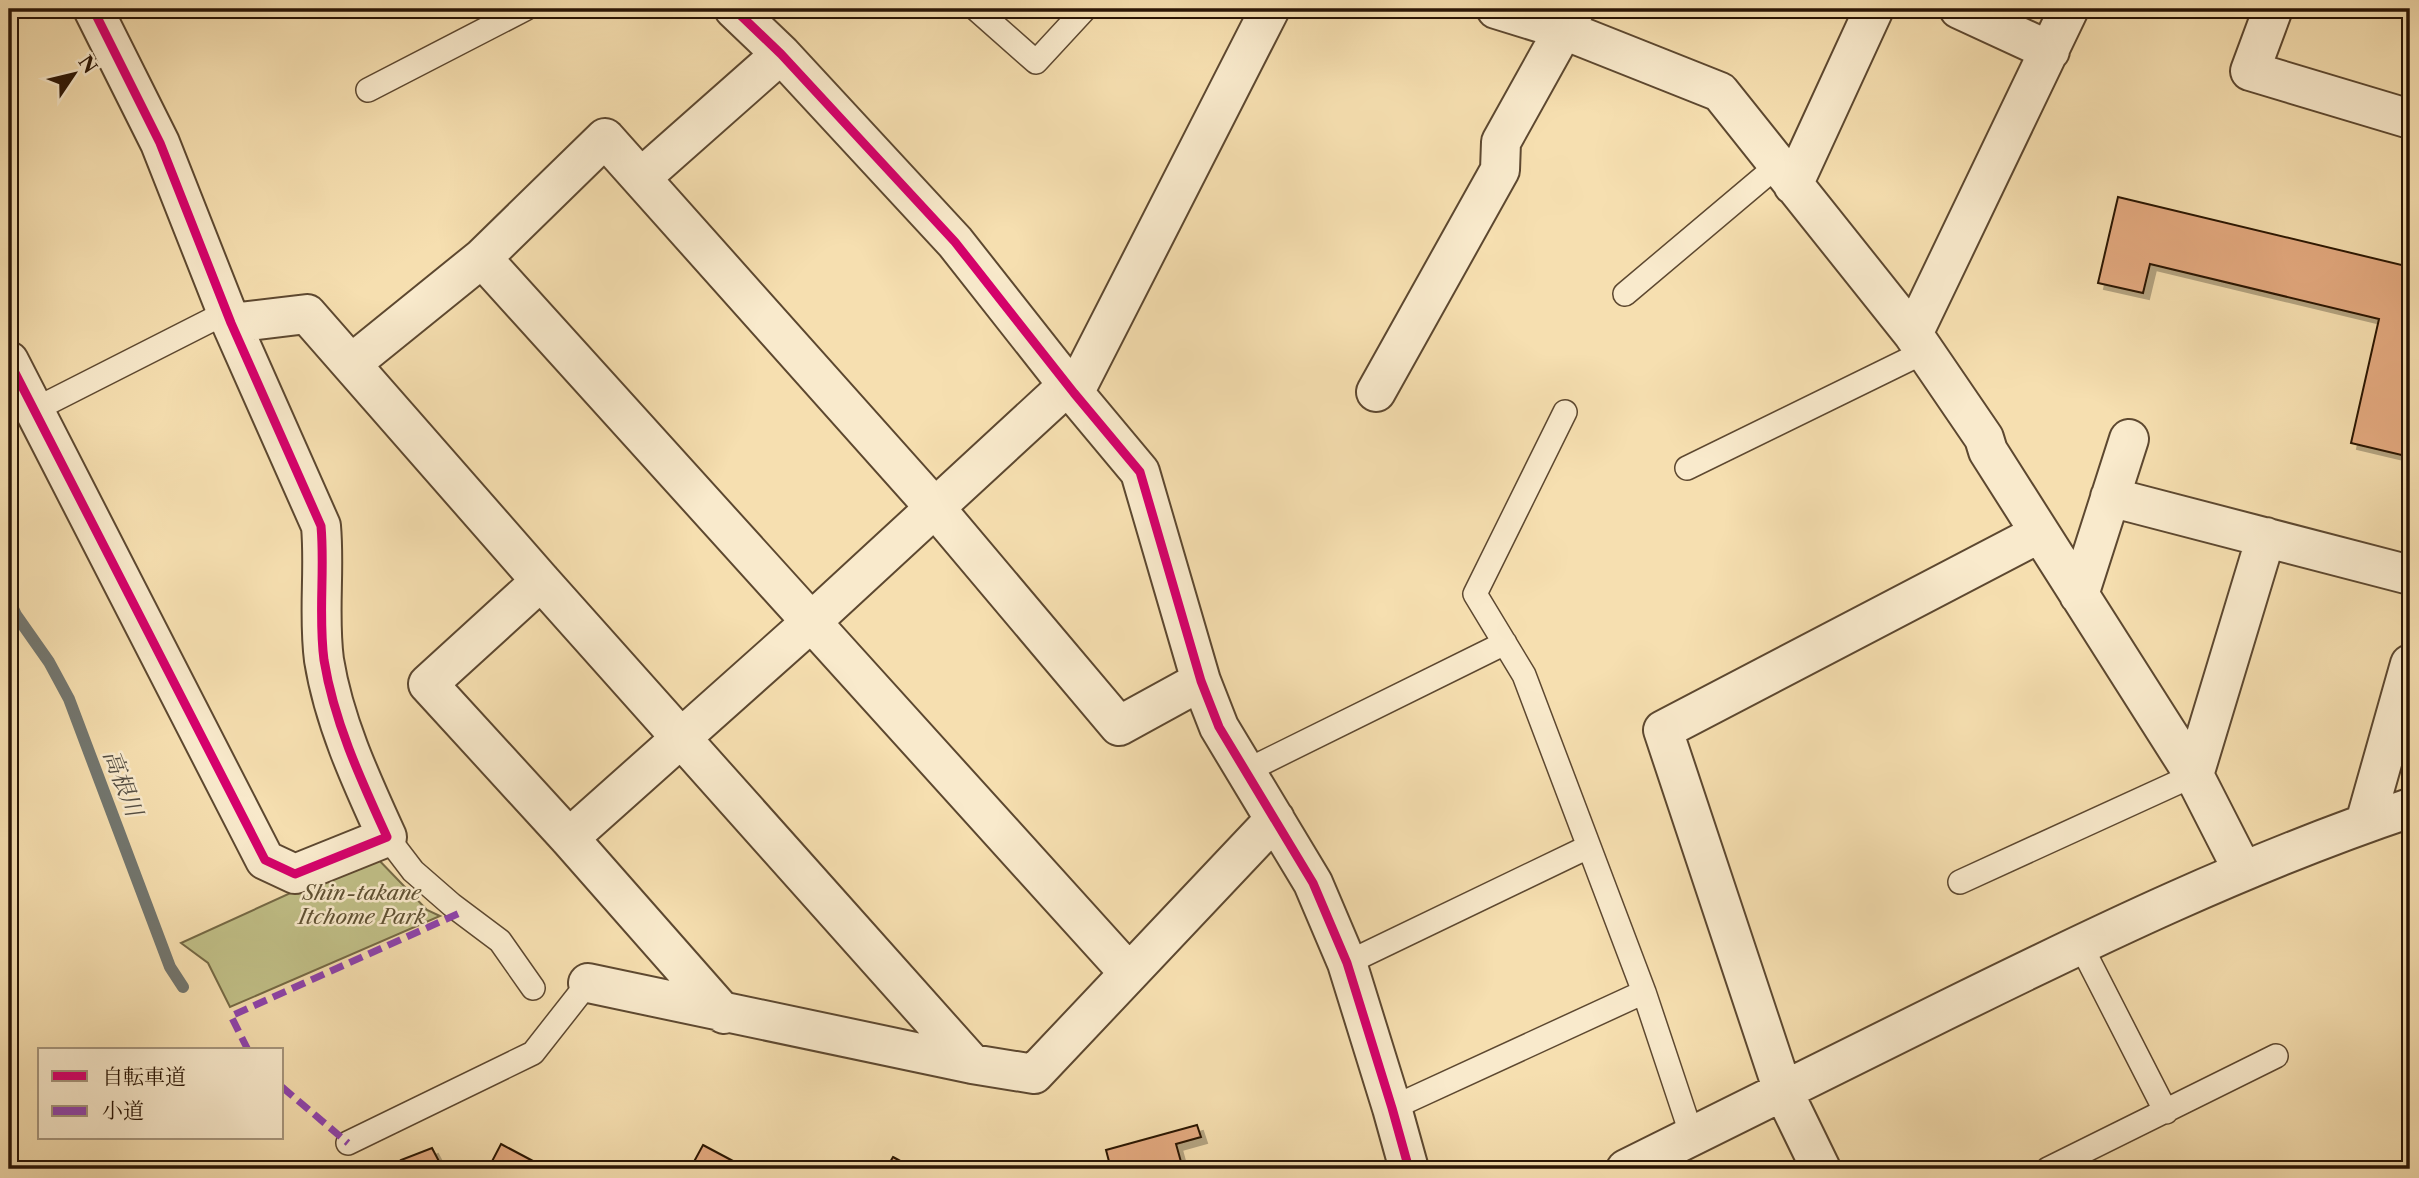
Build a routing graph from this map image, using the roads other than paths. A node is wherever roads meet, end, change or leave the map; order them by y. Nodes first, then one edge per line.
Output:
1 (93, 9) edge
2 (525, 9) edge
3 (734, 9) edge
4 (976, 9) edge
5 (1085, 9) edge
6 (1270, 9) edge
7 (1496, 9) edge
8 (1874, 9) edge
9 (1959, 9) edge
10 (2069, 9) edge
11 (2273, 9) edge
12 (1569, 19) edge
13 (2050, 51) junction
14 (781, 54) junction
15 (368, 90) dead end
16 (2409, 115) edge
17 (1785, 175) junction
18 (642, 177) junction
19 (482, 258) junction
20 (1625, 294) dead end
21 (229, 317) junction
22 (1919, 342) junction
23 (9, 361) edge
24 (351, 364) junction
25 (1071, 389) junction
26 (1376, 392) dead end
27 (34, 410) junction
28 (1565, 412) dead end
29 (2129, 439) dead end
30 (1687, 468) dead end
31 (2110, 497) junction
32 (936, 509) junction
33 (2040, 533) junction
34 (2266, 537) junction
35 (2410, 575) edge
36 (541, 581) junction
37 (2079, 595) junction
38 (810, 623) junction
39 (1505, 643) junction
40 (2410, 664) edge
41 (1201, 681) junction
42 (681, 738) junction
43 (1247, 771) junction
44 (2194, 775) junction
45 (2410, 808) edge
46 (1275, 819) junction
47 (2365, 823) junction
48 (387, 837) junction
49 (569, 838) junction
50 (1588, 847) junction
51 (2244, 871) junction
52 (1960, 882) dead end
53 (2080, 944) junction
54 (1347, 963) junction
55 (1129, 973) junction
56 (588, 983) joint
57 (533, 988) dead end
58 (1644, 992) junction
59 (724, 1014) junction
60 (2276, 1056) dead end
61 (972, 1065) junction
62 (1783, 1091) junction
63 (1392, 1108) junction
64 (2166, 1112) junction
65 (1692, 1136) junction
66 (348, 1143) dead end
67 (2058, 1167) edge
68 (1409, 1169) edge
69 (1626, 1169) edge
70 (1821, 1169) edge

1 - 21 street
2 - 15 lane
3 - 14 street
4 - 5 lane
6 - 25 street
7 - 12 street
8 - 17 street
9 - 13 street
10 - 13 street
11 - 16 street
12 - 17 street
12 - 26 street
13 - 22 street
14 - 18 street
14 - 25 street
17 - 20 lane
17 - 22 street
18 - 19 street
18 - 32 street
19 - 24 street
19 - 38 street
21 - 24 street
21 - 27 lane
21 - 48 street
22 - 30 lane
22 - 33 street
23 - 27 street
24 - 36 street
25 - 32 street
25 - 41 street
27 - 48 street
28 - 39 lane
29 - 31 street
31 - 34 street
31 - 37 street
32 - 38 street
32 - 41 street
33 - 37 street
33 - 62 street
34 - 35 street
34 - 44 street
36 - 42 street
36 - 49 street
37 - 44 street
38 - 42 street
38 - 55 street
39 - 43 lane
39 - 50 lane
40 - 47 street
41 - 43 street
42 - 49 street
42 - 61 street
43 - 46 street
44 - 51 street
44 - 52 lane
45 - 47 street
46 - 54 street
46 - 55 street
47 - 51 street
48 - 57 lane
49 - 59 street
50 - 54 lane
50 - 58 lane
51 - 53 street
53 - 62 street
53 - 64 lane
54 - 63 street
55 - 61 street
56 - 59 street
56 - 66 lane
58 - 63 lane
58 - 65 lane
59 - 61 street
60 - 64 lane
62 - 65 street
62 - 70 street
63 - 68 street
64 - 67 lane
65 - 69 street

